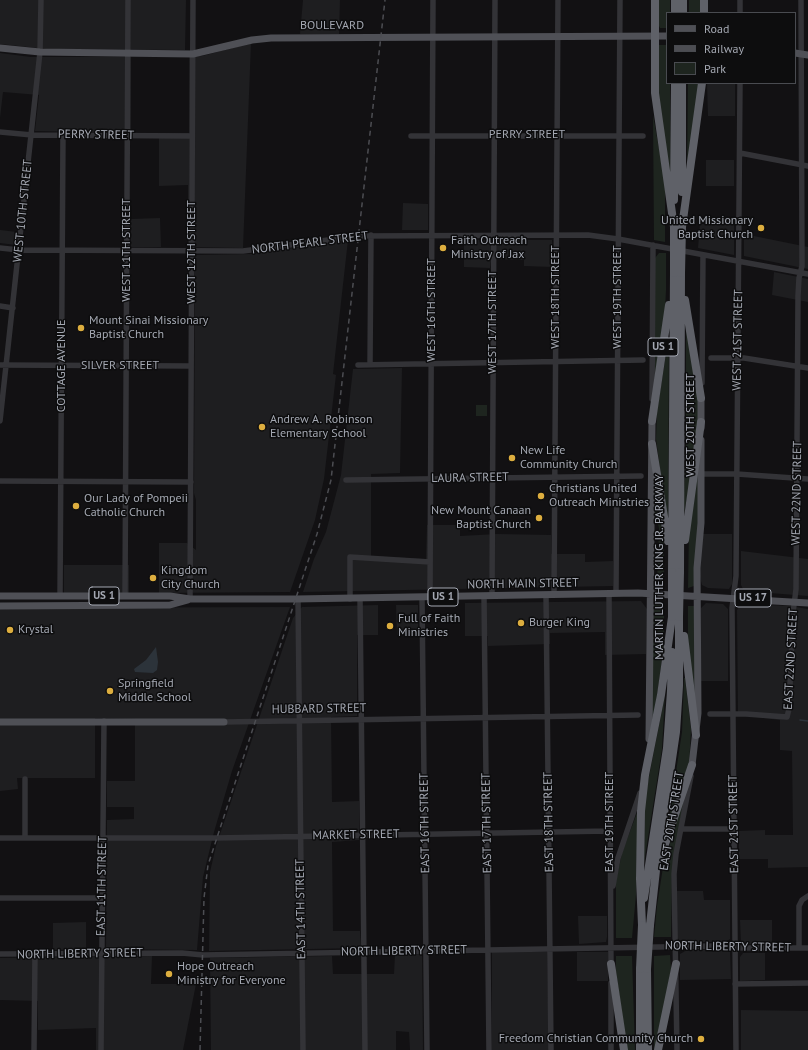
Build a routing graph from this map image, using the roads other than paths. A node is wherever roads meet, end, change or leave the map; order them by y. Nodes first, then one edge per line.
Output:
1 (40, 0) edge
2 (128, 0) edge
3 (193, 0) edge
4 (433, 0) edge
5 (495, 0) edge
6 (558, 0) edge
7 (620, 0) edge
8 (655, 0) edge
9 (675, 0) edge
10 (683, 0) edge
11 (704, 0) edge
12 (740, 0) edge
13 (801, 0) edge
14 (676, 12) edge
15 (683, 12) edge
16 (704, 12) edge
17 (740, 12) edge
18 (654, 36) junction
19 (666, 36) edge
20 (433, 37) junction
21 (495, 37) junction
22 (557, 37) junction
23 (620, 37) junction
24 (0, 48) edge
25 (40, 52) junction
26 (128, 53) junction
27 (193, 54) junction
28 (801, 54) edge
29 (675, 84) edge
30 (682, 84) edge
31 (702, 84) edge
32 (740, 84) edge
33 (0, 132) edge
34 (32, 135) junction
35 (63, 135) junction
36 (495, 135) junction
37 (557, 135) junction
38 (618, 135) junction
39 (127, 136) junction
40 (192, 136) junction
41 (411, 136) dead end
42 (432, 136) junction
43 (643, 136) dead end
44 (740, 153) junction
45 (805, 165) edge
46 (678, 227) junction
47 (432, 235) junction
48 (493, 235) junction
49 (556, 235) junction
50 (371, 236) junction
51 (618, 239) junction
52 (653, 245) junction
53 (0, 248) edge
54 (19, 250) junction
55 (62, 250) junction
56 (127, 250) junction
57 (192, 251) junction
58 (703, 255) junction
59 (739, 261) junction
60 (800, 272) junction
61 (678, 273) junction
62 (808, 274) edge
63 (682, 288) junction
64 (0, 306) edge
65 (13, 308) junction
66 (711, 358) dead end
67 (738, 358) junction
68 (618, 360) junction
69 (643, 360) dead end
70 (555, 361) junction
71 (493, 363) junction
72 (431, 364) junction
73 (3, 365) edge
74 (358, 365) dead end
75 (370, 365) junction
76 (62, 366) junction
77 (126, 366) junction
78 (192, 366) junction
79 (798, 367) junction
80 (808, 368) edge
81 (702, 398) junction
82 (0, 421) edge
83 (652, 421) junction
84 (701, 422) junction
85 (652, 444) junction
86 (701, 474) junction
87 (737, 474) junction
88 (616, 476) junction
89 (641, 476) dead end
90 (555, 477) junction
91 (492, 478) junction
92 (797, 478) junction
93 (431, 479) junction
94 (808, 479) edge
95 (346, 480) dead end
96 (0, 481) edge
97 (61, 481) junction
98 (126, 481) junction
99 (191, 482) junction
100 (430, 562) junction
101 (677, 570) junction
102 (608, 593) junction
103 (616, 593) junction
104 (650, 594) junction
105 (546, 595) junction
106 (554, 595) junction
107 (0, 596) edge
108 (60, 596) junction
109 (125, 596) junction
110 (488, 596) junction
111 (698, 596) junction
112 (426, 597) junction
113 (734, 597) junction
114 (360, 598) junction
115 (190, 599) junction
116 (298, 599) junction
117 (350, 599) junction
118 (794, 601) junction
119 (808, 603) edge
120 (0, 606) edge
121 (677, 618) junction
122 (733, 713) junction
123 (638, 714) dead end
124 (710, 714) dead end
125 (610, 715) junction
126 (548, 716) junction
127 (485, 717) junction
128 (423, 718) junction
129 (361, 719) junction
130 (299, 720) junction
131 (104, 721) junction
132 (0, 722) edge
133 (224, 722) joint
134 (696, 735) junction
135 (692, 765) junction
136 (645, 775) junction
137 (24, 779) dead end
138 (681, 829) junction
139 (734, 829) junction
140 (609, 831) junction
141 (549, 832) junction
142 (487, 833) junction
143 (425, 834) junction
144 (362, 835) junction
145 (103, 836) junction
146 (300, 836) junction
147 (0, 838) edge
148 (25, 838) junction
149 (657, 861) junction
150 (808, 896) edge
151 (0, 898) edge
152 (103, 898) junction
153 (611, 915) junction
154 (646, 925) junction
155 (674, 946) junction
156 (735, 946) junction
157 (550, 948) junction
158 (612, 948) junction
159 (799, 948) junction
160 (808, 948) edge
161 (488, 949) junction
162 (426, 950) junction
163 (364, 952) junction
164 (102, 953) junction
165 (302, 953) junction
166 (0, 954) edge
167 (35, 954) junction
168 (611, 964) junction
169 (676, 964) junction
170 (644, 969) junction
171 (808, 983) edge
172 (735, 984) junction
173 (34, 1050) edge
174 (101, 1050) edge
175 (303, 1050) edge
176 (365, 1050) edge
177 (427, 1050) edge
178 (489, 1050) edge
179 (551, 1050) edge
180 (611, 1050) edge
181 (624, 1050) edge
182 (640, 1050) edge
183 (648, 1050) edge
184 (658, 1050) edge
185 (677, 1050) edge
186 (736, 1050) edge

1 - 25 street, WEST 10TH STREET
2 - 26 street, WEST 11TH STREET
3 - 27 street, WEST 12TH STREET
4 - 20 street, WEST 16TH STREET
5 - 21 street, WEST 17TH STREET
6 - 22 street, WEST 18TH STREET
7 - 23 street, WEST 19TH STREET
8 - 18 highway
9 - 14 highway
10 - 15 highway
11 - 16 highway
12 - 17 street
13 - 28 street, WEST 22ND STREET
18 - 19 main road, BOULEVARD
18 - 23 main road, BOULEVARD
18 - 46 highway
20 - 21 main road, BOULEVARD
20 - 27 main road, BOULEVARD
20 - 42 street, WEST 16TH STREET
21 - 22 main road, BOULEVARD
21 - 36 street, WEST 17TH STREET
22 - 23 main road, BOULEVARD
22 - 37 street, WEST 18TH STREET
23 - 38 street, WEST 19TH STREET
24 - 25 main road, BOULEVARD
25 - 26 main road, BOULEVARD
25 - 34 street, WEST 10TH STREET
26 - 27 main road, BOULEVARD
26 - 39 street, WEST 11TH STREET
27 - 40 street, WEST 12TH STREET
28 - 45 street, WEST 22ND STREET
29 - 46 highway, MARTIN LUTHER KING JR. PARKWAY / US 1
30 - 46 highway, MARTIN LUTHER KING JR. PARKWAY / US 1
31 - 46 highway
32 - 44 street, WEST 21ST STREET
33 - 34 street, PERRY STREET
34 - 35 street, PERRY STREET
34 - 54 street, WEST 10TH STREET
35 - 39 street, PERRY STREET
35 - 55 street, COTTAGE AVENUE
36 - 37 street, PERRY STREET
36 - 42 street, PERRY STREET
36 - 48 street, WEST 17TH STREET
37 - 38 street, PERRY STREET
37 - 49 street, WEST 18TH STREET
38 - 43 street, PERRY STREET
38 - 51 street, WEST 19TH STREET
39 - 40 street, PERRY STREET
39 - 56 street, WEST 11TH STREET
40 - 57 street, WEST 12TH STREET
41 - 42 street, PERRY STREET
42 - 47 street, WEST 16TH STREET
44 - 45 street
44 - 59 street, WEST 21ST STREET
45 - 60 street, WEST 22ND STREET
46 - 61 highway, MARTIN LUTHER KING JR. PARKWAY / US 1, bridge
47 - 48 street, NORTH PEARL STREET
47 - 50 street, NORTH PEARL STREET
47 - 72 street, WEST 16TH STREET
48 - 49 street, NORTH PEARL STREET
48 - 71 street, WEST 17TH STREET
49 - 51 street, NORTH PEARL STREET
49 - 70 street, WEST 18TH STREET
50 - 57 street, NORTH PEARL STREET
50 - 75 street
51 - 52 street, NORTH PEARL STREET
51 - 68 street, WEST 19TH STREET
52 - 58 street, NORTH PEARL STREET
52 - 83 street
53 - 54 street, NORTH PEARL STREET
54 - 55 street, NORTH PEARL STREET
54 - 65 street, WEST 10TH STREET
55 - 56 street, NORTH PEARL STREET
55 - 76 street, COTTAGE AVENUE
56 - 57 street, NORTH PEARL STREET
56 - 77 street, WEST 11TH STREET
57 - 78 street, WEST 12TH STREET
58 - 59 street, NORTH PEARL STREET
58 - 81 street, WEST 20TH STREET
59 - 60 street, NORTH PEARL STREET
59 - 67 street, WEST 21ST STREET
60 - 62 street, NORTH PEARL STREET
60 - 79 street, WEST 22ND STREET
61 - 63 highway, MARTIN LUTHER KING JR. PARKWAY / US 1
61 - 83 highway, US 1
61 - 101 highway, MARTIN LUTHER KING JR. PARKWAY
63 - 81 highway
63 - 101 highway, MARTIN LUTHER KING JR. PARKWAY
64 - 65 street
65 - 73 street, WEST 10TH STREET
66 - 67 street
67 - 79 street
67 - 87 street, WEST 21ST STREET
68 - 69 street
68 - 70 street
68 - 88 street, WEST 19TH STREET
70 - 71 street
70 - 90 street, WEST 18TH STREET
71 - 72 street
71 - 91 street, WEST 17TH STREET
72 - 75 street
72 - 93 street, WEST 16TH STREET
73 - 76 street, SILVER STREET
73 - 82 street, WEST 10TH STREET
74 - 75 street
76 - 77 street, SILVER STREET
76 - 97 street, COTTAGE AVENUE
77 - 78 street, SILVER STREET
77 - 98 street, WEST 11TH STREET
78 - 99 street, WEST 12TH STREET
79 - 80 street
79 - 92 street, WEST 22ND STREET
81 - 84 main road, WEST 20TH STREET
83 - 85 main road, US 1
84 - 86 main road, WEST 20TH STREET
84 - 101 highway
85 - 101 highway
85 - 104 main road, US 1
86 - 87 street
86 - 111 main road, WEST 20TH STREET
87 - 92 street
87 - 113 street, WEST 21ST STREET
88 - 89 street, LAURA STREET
88 - 90 street, LAURA STREET
88 - 103 street, WEST 19TH STREET
90 - 91 street, LAURA STREET
90 - 106 street, WEST 18TH STREET
91 - 93 street, LAURA STREET
91 - 110 street, WEST 17TH STREET
92 - 94 street
92 - 118 street, WEST 22ND STREET
93 - 95 street, LAURA STREET
93 - 100 street, WEST 16TH STREET
96 - 97 street
97 - 98 street
97 - 108 street, COTTAGE AVENUE
98 - 99 street
98 - 109 street, WEST 11TH STREET
99 - 115 street, WEST 12TH STREET
100 - 112 street, WEST 16TH STREET
100 - 117 street
101 - 121 highway, MARTIN LUTHER KING JR. PARKWAY, bridge
102 - 103 main road, NORTH MAIN STREET / US 1
102 - 106 main road, NORTH MAIN STREET / US 1
102 - 125 street, EAST 19TH STREET
103 - 104 main road, NORTH MAIN STREET / US 1
104 - 111 main road, NORTH MAIN STREET / US 1
104 - 136 main road
105 - 106 main road, NORTH MAIN STREET / US 1
105 - 110 main road, NORTH MAIN STREET / US 1
105 - 126 street, EAST 18TH STREET
107 - 108 main road, NORTH MAIN STREET / US 1
108 - 109 main road, NORTH MAIN STREET / US 1
109 - 115 main road, NORTH MAIN STREET / US 1
110 - 112 main road, NORTH MAIN STREET / US 1
110 - 127 street, EAST 17TH STREET
111 - 113 main road, NORTH MAIN STREET / US 17
111 - 134 main road, EAST 20TH STREET
112 - 114 main road, NORTH MAIN STREET / US 1
112 - 128 street, EAST 16TH STREET
113 - 118 main road, NORTH MAIN STREET / US 17
113 - 122 street, EAST 21ST STREET
114 - 117 main road, NORTH MAIN STREET / US 1
114 - 129 street
115 - 116 main road, NORTH MAIN STREET / US 1
115 - 120 main road, NORTH MAIN STREET / US 1
116 - 117 main road, NORTH MAIN STREET / US 1
116 - 130 street, EAST 14TH STREET
118 - 119 main road, NORTH MAIN STREET / US 17
118 - 122 street, EAST 22ND STREET
121 - 134 highway
121 - 136 highway
121 - 149 highway, MARTIN LUTHER KING JR. PARKWAY
121 - 154 highway, MARTIN LUTHER KING JR. PARKWAY
122 - 124 street
122 - 139 street, EAST 21ST STREET
123 - 125 street, HUBBARD STREET
125 - 126 street, HUBBARD STREET
125 - 140 street, EAST 19TH STREET
126 - 127 street, HUBBARD STREET
126 - 141 street, EAST 18TH STREET
127 - 128 street, HUBBARD STREET
127 - 142 street, EAST 17TH STREET
128 - 129 street, HUBBARD STREET
128 - 143 street, EAST 16TH STREET
129 - 130 street, HUBBARD STREET
129 - 144 street
130 - 133 street, HUBBARD STREET
130 - 146 street, EAST 14TH STREET
131 - 132 main road, HUBBARD STREET
131 - 133 main road, HUBBARD STREET
131 - 145 street, EAST 11TH STREET
134 - 135 main road, EAST 20TH STREET
135 - 138 street, EAST 20TH STREET
135 - 149 highway
136 - 153 street
136 - 154 highway
137 - 148 street
138 - 139 street
138 - 155 street, EAST 20TH STREET
139 - 156 street, EAST 21ST STREET
140 - 141 street, MARKET STREET
140 - 153 street, EAST 19TH STREET
141 - 142 street, MARKET STREET
141 - 157 street, EAST 18TH STREET
142 - 143 street, MARKET STREET
142 - 161 street, EAST 17TH STREET
143 - 144 street, MARKET STREET
143 - 162 street, EAST 16TH STREET
144 - 146 street, MARKET STREET
144 - 163 street
145 - 146 street, MARKET STREET
145 - 148 street, MARKET STREET
145 - 152 street, EAST 11TH STREET
146 - 165 street, EAST 14TH STREET
147 - 148 street, MARKET STREET
149 - 154 highway, MARTIN LUTHER KING JR. PARKWAY
150 - 159 street
151 - 152 street
152 - 164 street, EAST 11TH STREET
153 - 158 street, EAST 19TH STREET
154 - 170 highway, MARTIN LUTHER KING JR. PARKWAY, bridge
155 - 156 street, NORTH LIBERTY STREET
155 - 158 street, NORTH LIBERTY STREET
155 - 169 street, EAST 20TH STREET
156 - 159 street, NORTH LIBERTY STREET
156 - 172 street, EAST 21ST STREET
157 - 158 street, NORTH LIBERTY STREET
157 - 161 street, NORTH LIBERTY STREET
157 - 179 street, EAST 18TH STREET
158 - 168 street, EAST 19TH STREET
159 - 160 street, NORTH LIBERTY STREET
161 - 162 street, NORTH LIBERTY STREET
161 - 178 street, EAST 17TH STREET
162 - 163 street, NORTH LIBERTY STREET
162 - 177 street, EAST 16TH STREET
163 - 165 street, NORTH LIBERTY STREET
163 - 176 street
164 - 165 street, NORTH LIBERTY STREET
164 - 167 street, NORTH LIBERTY STREET
164 - 174 street, EAST 11TH STREET
165 - 175 street, EAST 14TH STREET
166 - 167 street, NORTH LIBERTY STREET
167 - 173 street
168 - 180 street, EAST 19TH STREET
168 - 181 highway
169 - 184 highway
169 - 185 street, EAST 20TH STREET
170 - 182 highway, MARTIN LUTHER KING JR. PARKWAY
170 - 183 highway, MARTIN LUTHER KING JR. PARKWAY
171 - 172 street
172 - 186 street, EAST 21ST STREET

